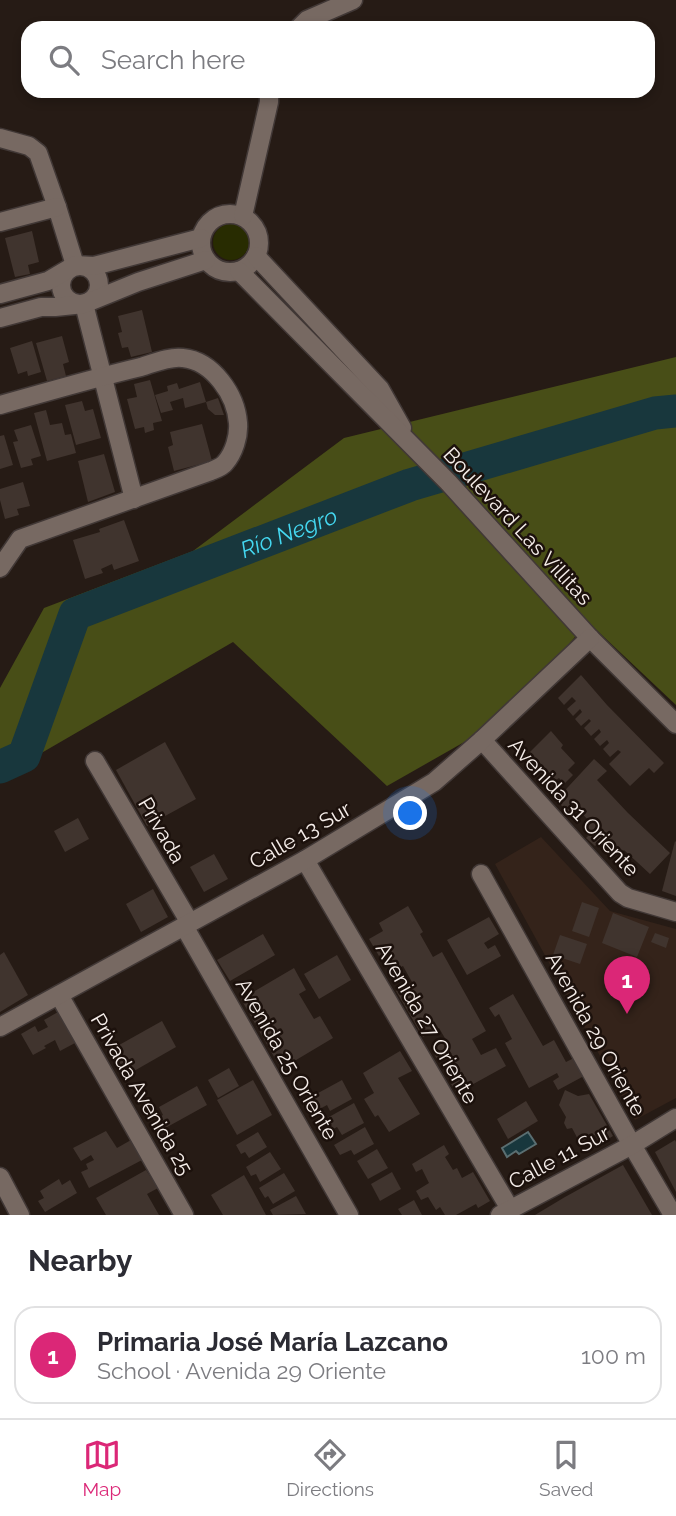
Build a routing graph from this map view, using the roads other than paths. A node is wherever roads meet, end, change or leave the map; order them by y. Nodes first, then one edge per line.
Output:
1 (353, 0) edge
2 (306, 21) edge
3 (269, 98) edge
4 (0, 138) edge
5 (57, 207) junction
6 (243, 216) junction
7 (0, 222) edge
8 (201, 238) junction
9 (256, 256) junction
10 (206, 261) junction
11 (75, 265) junction
12 (239, 271) junction
13 (0, 295) edge
14 (84, 304) junction
15 (0, 318) edge
16 (102, 376) junction
17 (0, 405) edge
18 (412, 446) junction
19 (134, 499) junction
20 (0, 568) edge
21 (590, 638) junction
22 (676, 724) edge
23 (482, 740) junction
24 (95, 761) dead end
25 (305, 860) junction
26 (481, 874) dead end
27 (676, 912) edge
28 (187, 924) junction
29 (60, 995) junction
30 (0, 1027) edge
31 (676, 1118) edge
32 (632, 1145) junction
33 (0, 1177) edge
34 (505, 1212) edge
35 (20, 1215) edge
36 (184, 1215) edge
37 (349, 1215) edge
38 (673, 1215) edge

1 - 2 street
3 - 6 street
4 - 5 street
5 - 7 street
5 - 11 street
6 - 8 street
6 - 9 street
8 - 10 street
8 - 11 street
9 - 12 street
9 - 18 street, Boulevard Las Villitas
10 - 12 street
10 - 14 street
11 - 13 street
11 - 14 street
11 - 14 street
12 - 18 street, Boulevard Las Villitas
14 - 15 street
14 - 16 street
16 - 17 street
16 - 19 street
16 - 19 street
18 - 21 street, Boulevard Las Villitas
19 - 20 street
21 - 22 street, Boulevard Las Villitas
21 - 23 street, Calle 13 Sur
23 - 25 street, Calle 13 Sur
23 - 27 street, Avenida 31 Oriente
24 - 28 street, Privada
25 - 28 street, Calle 13 Sur
25 - 34 street, Avenida 27 Oriente
26 - 32 street, Avenida 29 Oriente
28 - 29 street, Calle 13 Sur
28 - 37 street, Avenida 25 Oriente
29 - 30 street, Calle 13 Sur
29 - 36 street, Privada Avenida 25
31 - 32 street, Calle 11 Sur
32 - 34 street, Calle 11 Sur
32 - 38 street, Avenida 29 Oriente
33 - 35 street

